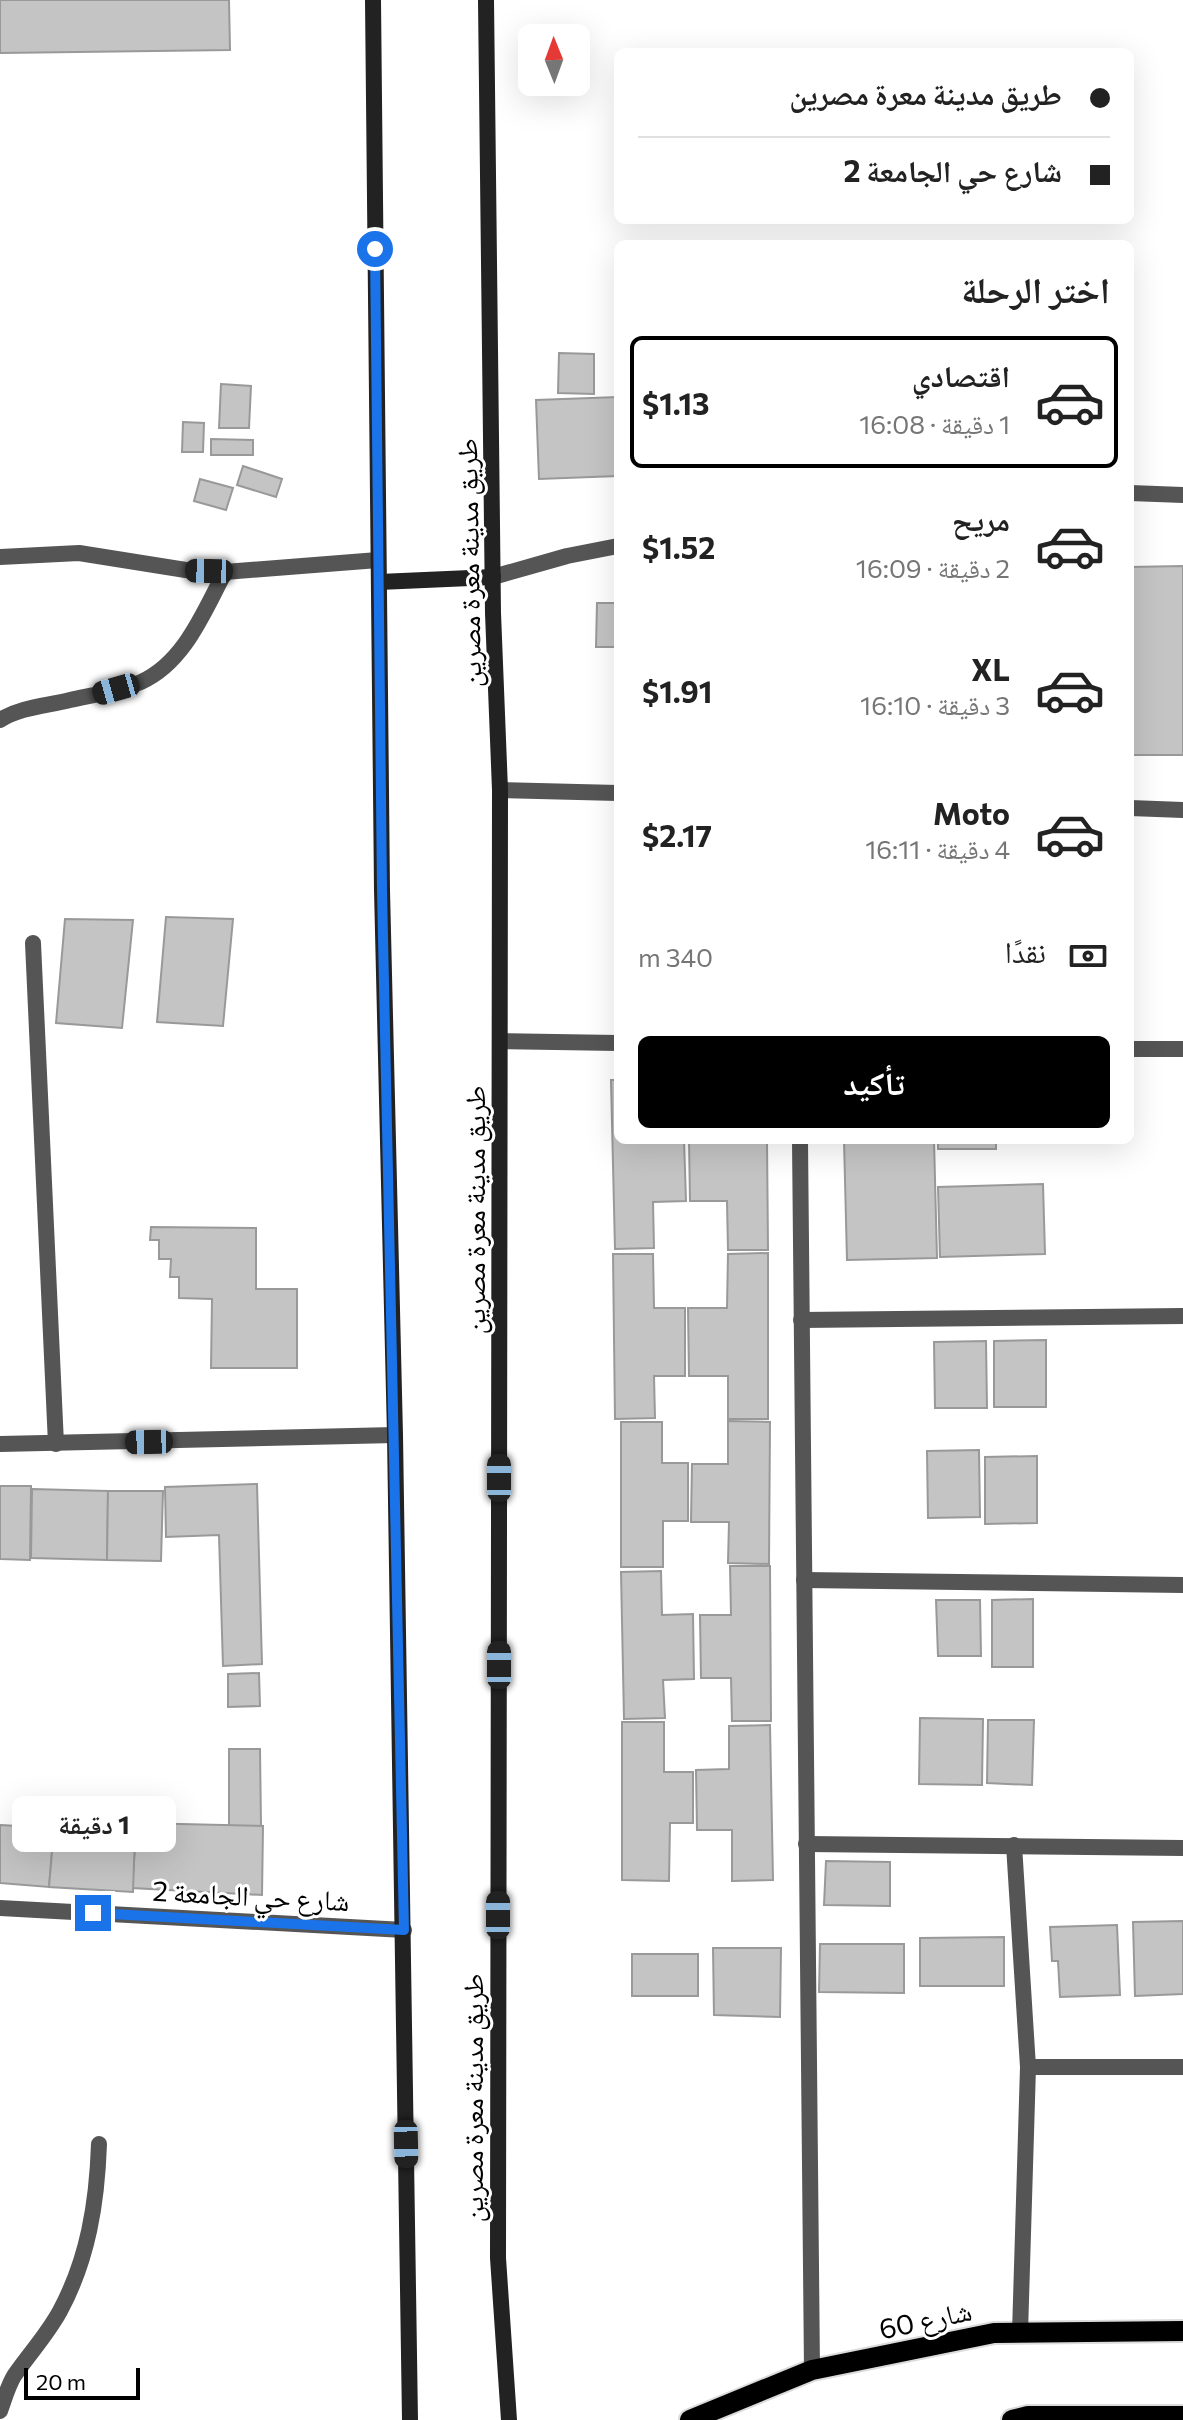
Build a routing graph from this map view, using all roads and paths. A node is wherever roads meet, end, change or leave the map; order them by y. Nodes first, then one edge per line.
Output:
1 (373, 0) edge
2 (486, 0) edge
3 (1134, 493) edge
4 (1183, 495) edge
5 (614, 547) edge
6 (0, 557) edge
7 (378, 560) junction
8 (225, 572) junction
9 (493, 577) junction
10 (379, 582) junction
11 (0, 720) edge
12 (500, 790) junction
13 (614, 793) edge
14 (1134, 808) edge
15 (1183, 810) edge
16 (33, 943) dead end
17 (500, 1041) junction
18 (614, 1043) edge
19 (1134, 1049) edge
20 (1183, 1049) edge
21 (800, 1144) edge
22 (1183, 1316) edge
23 (801, 1320) junction
24 (395, 1435) junction
25 (0, 1444) edge
26 (56, 1444) junction
27 (804, 1580) junction
28 (1183, 1585) edge
29 (806, 1844) junction
30 (1014, 1845) junction
31 (1183, 1848) edge
32 (0, 1908) edge
33 (404, 1930) junction
34 (1028, 2067) junction
35 (1183, 2067) edge
36 (99, 2144) dead end
37 (1183, 2331) edge
38 (1020, 2333) junction
39 (812, 2370) junction
40 (6, 2377) edge
41 (0, 2411) edge
42 (1183, 2416) edge
43 (410, 2420) edge
44 (509, 2420) edge
45 (690, 2420) edge
46 (1012, 2420) edge

1 - 7 main road
2 - 9 main road, طريق مدينة معرة مصرين
3 - 4 street
5 - 9 street
6 - 8 street
7 - 8 street
7 - 10 main road
8 - 11 street
9 - 10 main road
9 - 12 main road, طريق مدينة معرة مصرين
10 - 24 main road
12 - 13 street
12 - 17 main road, طريق مدينة معرة مصرين
14 - 15 street
16 - 26 street
17 - 18 street
17 - 44 main road, طريق مدينة معرة مصرين
19 - 20 street
21 - 23 street
22 - 23 street
23 - 27 street
24 - 26 street
24 - 33 main road
25 - 26 street
27 - 28 street
27 - 29 street
29 - 30 street
29 - 39 street
30 - 31 street
30 - 34 street
32 - 33 street, شارع حي الجامعة 2
33 - 43 main road
34 - 35 street
34 - 38 street
36 - 40 street
37 - 38 main road, شارع 60
38 - 39 main road, شارع 60
39 - 45 main road, شارع 60
40 - 41 street
42 - 46 main road

